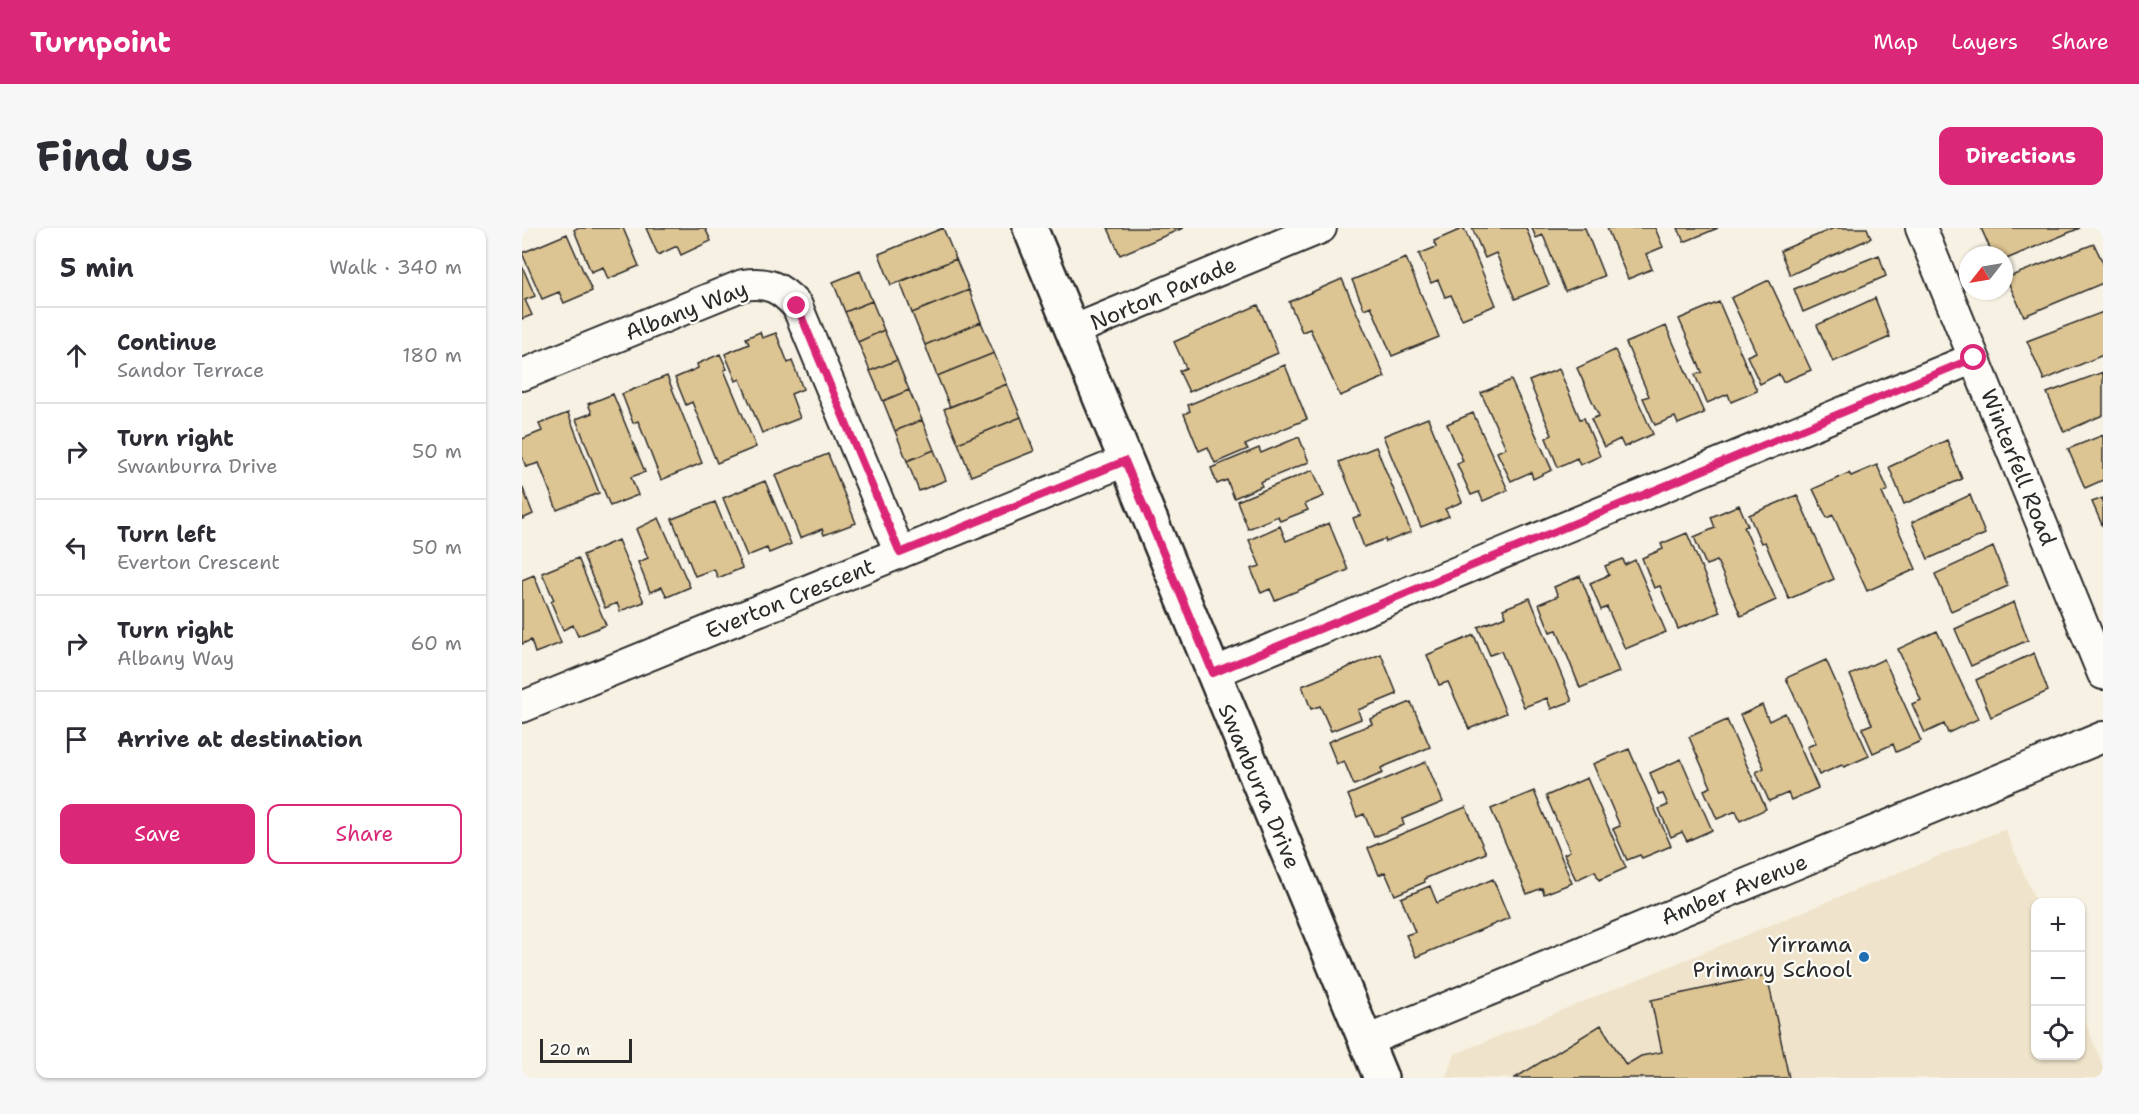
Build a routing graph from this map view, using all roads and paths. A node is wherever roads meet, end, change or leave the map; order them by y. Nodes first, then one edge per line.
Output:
1 (1030, 228) edge
2 (1321, 228) edge
3 (1921, 228) edge
4 (1072, 331) junction
5 (1974, 358) junction
6 (522, 375) edge
7 (1125, 461) junction
8 (900, 553) junction
9 (1213, 673) junction
10 (2103, 674) edge
11 (522, 707) edge
12 (2103, 737) edge
13 (1366, 1041) junction
14 (1381, 1078) edge

1 - 4 street, Swanburra Drive
2 - 4 street, Norton Parade
3 - 5 street, Winterfell Road
4 - 7 street, Swanburra Drive
5 - 9 street
5 - 10 street, Winterfell Road
6 - 8 street, Albany Way
7 - 8 street, Everton Crescent
7 - 9 street, Swanburra Drive
8 - 11 street, Everton Crescent
9 - 13 street, Swanburra Drive
12 - 13 street, Amber Avenue
13 - 14 street, Swanburra Drive

